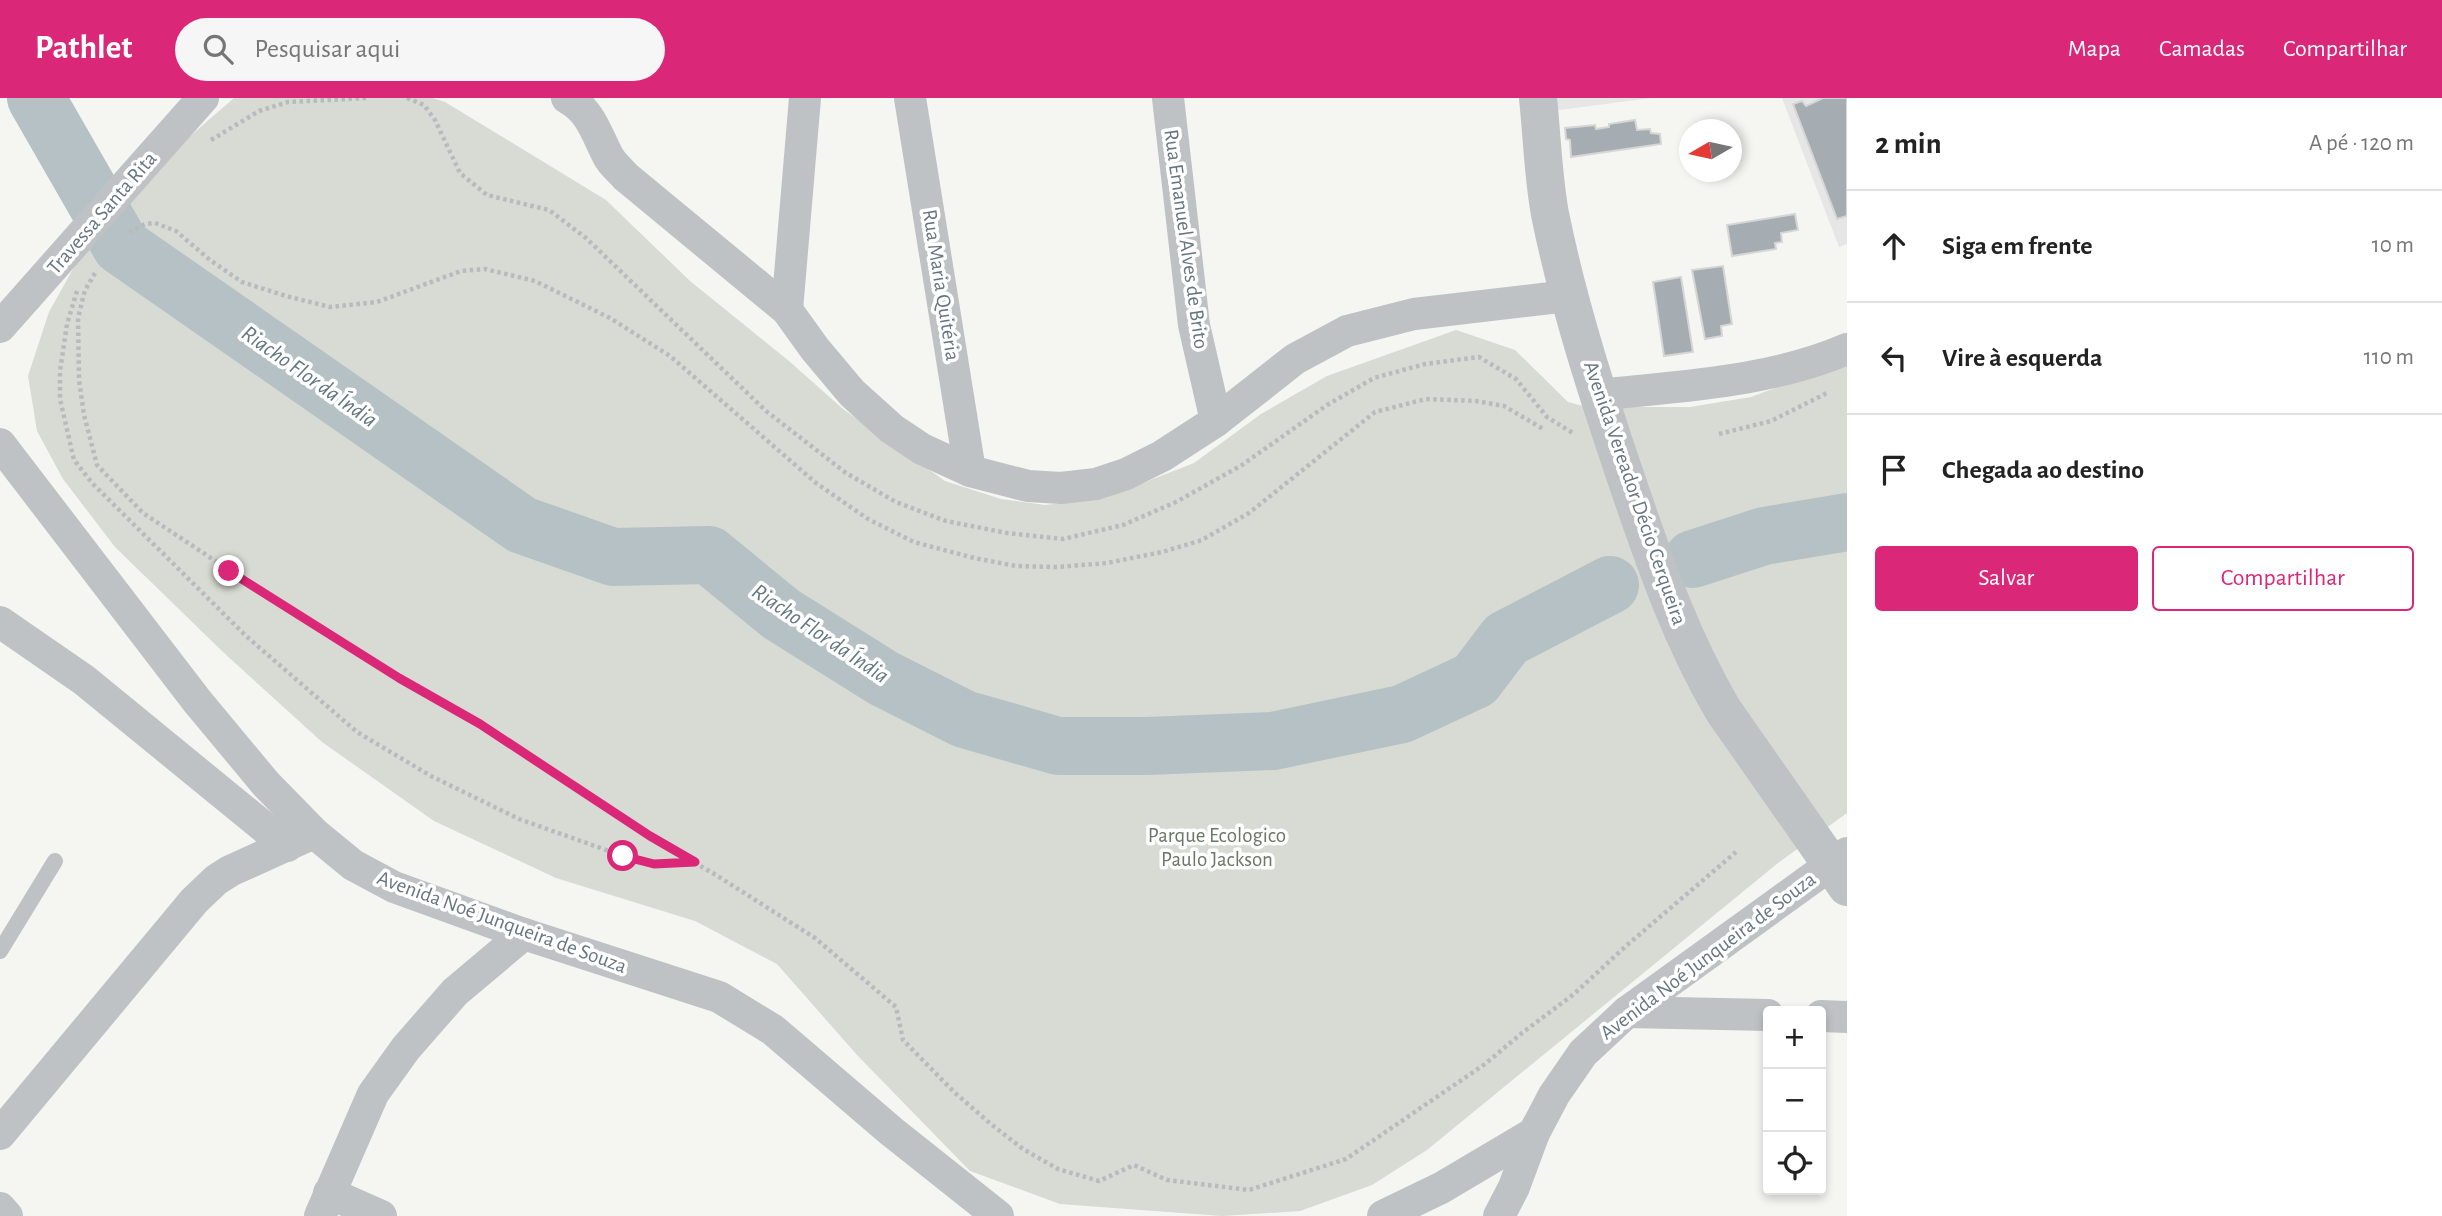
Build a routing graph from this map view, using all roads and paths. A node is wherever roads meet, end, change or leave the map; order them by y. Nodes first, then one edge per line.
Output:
1 (203, 98) edge
2 (368, 98) edge
3 (567, 98) edge
4 (805, 98) edge
5 (910, 98) edge
6 (1168, 98) edge
7 (1538, 98) edge
8 (204, 145) dead end
9 (100, 266) dead end
10 (81, 282) dead end
11 (1568, 296) junction
12 (787, 310) junction
13 (0, 327) edge
14 (1847, 348) edge
15 (1830, 392) dead end
16 (1599, 395) junction
17 (1216, 421) junction
18 (1719, 434) dead end
19 (0, 444) edge
20 (970, 471) junction
21 (0, 622) edge
22 (301, 839) junction
23 (1736, 852) dead end
24 (55, 861) dead end
25 (695, 862) junction
26 (1841, 869) edge
27 (524, 934) junction
28 (0, 951) edge
29 (1627, 1012) junction
30 (1763, 1015) edge
31 (1826, 1016) edge
32 (1847, 1017) edge
33 (0, 1133) edge
34 (1534, 1133) junction
35 (324, 1204) edge
36 (0, 1208) edge
37 (7, 1216) edge
38 (381, 1216) edge
39 (998, 1216) edge
40 (1383, 1216) edge
41 (1499, 1216) edge

1 - 13 street, Travessa Santa Rita
2 - 8 path
3 - 12 street
4 - 12 street
5 - 20 street, Rua Maria Quitéria
6 - 17 street, Rua Emanuel Alves de Brito
7 - 11 street, Avenida Vereador Décio Cerqueira
9 - 25 path
10 - 25 path
11 - 16 street, Avenida Vereador Décio Cerqueira
11 - 17 street
12 - 20 street
14 - 16 street
15 - 18 path
16 - 26 street, Avenida Vereador Décio Cerqueira
17 - 20 street
19 - 22 street, Avenida Noé Junqueira de Souza
21 - 22 street
22 - 27 street, Avenida Noé Junqueira de Souza
22 - 33 street
23 - 25 path
24 - 28 lane
26 - 29 street, Avenida Noé Junqueira de Souza
27 - 35 street
27 - 39 street, Avenida Noé Junqueira de Souza
29 - 30 street
29 - 34 street, Avenida Noé Junqueira de Souza
31 - 32 street
34 - 40 street
34 - 41 street, Avenida Noé Junqueira de Souza
35 - 38 street
36 - 37 street

